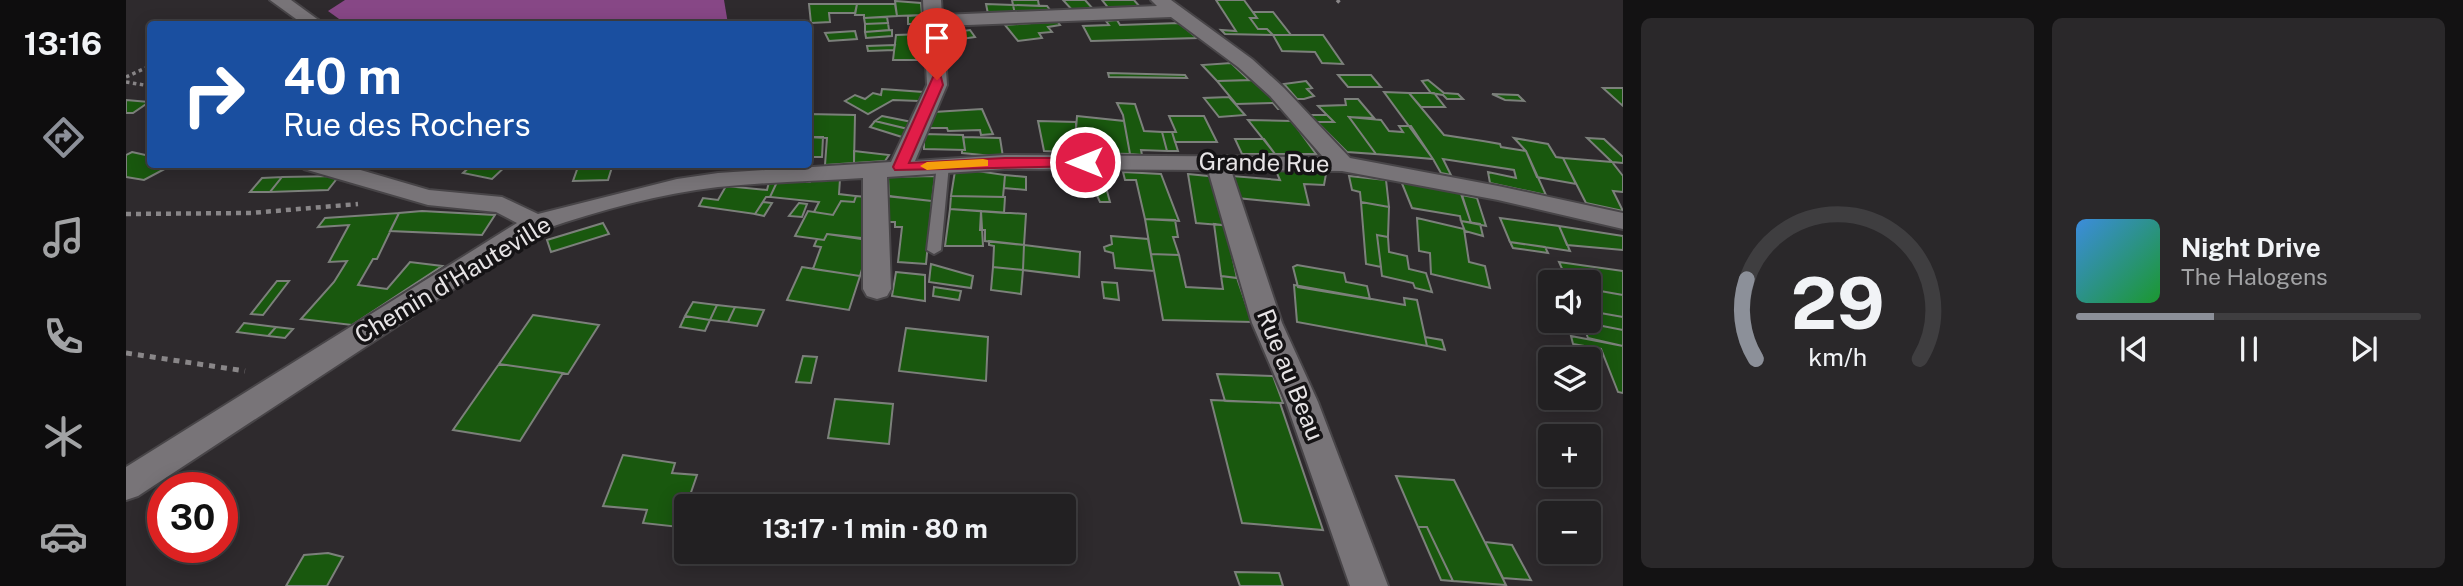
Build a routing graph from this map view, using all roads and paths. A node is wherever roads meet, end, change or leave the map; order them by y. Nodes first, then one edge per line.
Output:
1 (279, 0) edge
2 (1167, 5) edge
3 (932, 11) edge
4 (310, 21) edge
5 (147, 68) edge
6 (126, 79) edge
7 (147, 85) edge
8 (1217, 162) junction
9 (1342, 164) junction
10 (943, 165) junction
11 (326, 168) edge
12 (888, 168) junction
13 (719, 172) edge
14 (360, 203) dead end
15 (126, 214) edge
16 (1623, 221) edge
17 (536, 223) junction
18 (934, 250) dead end
19 (877, 289) dead end
20 (126, 353) edge
21 (295, 379) junction
22 (126, 485) edge
23 (1369, 586) edge

1 - 4 street
2 - 3 street
2 - 9 street
3 - 12 street
5 - 6 path
6 - 7 path
8 - 9 street, Grande Rue
8 - 10 street, Grande Rue
8 - 23 street, Rue au Beau
9 - 16 street, Grande Rue
10 - 12 street, Grande Rue
10 - 18 lane
11 - 17 street
12 - 13 street, Chemin d'Hauteville
12 - 19 street
13 - 17 street, Chemin d'Hauteville
14 - 15 path
17 - 21 street, Chemin d'Hauteville
20 - 21 path
21 - 22 street, Chemin d'Hauteville

